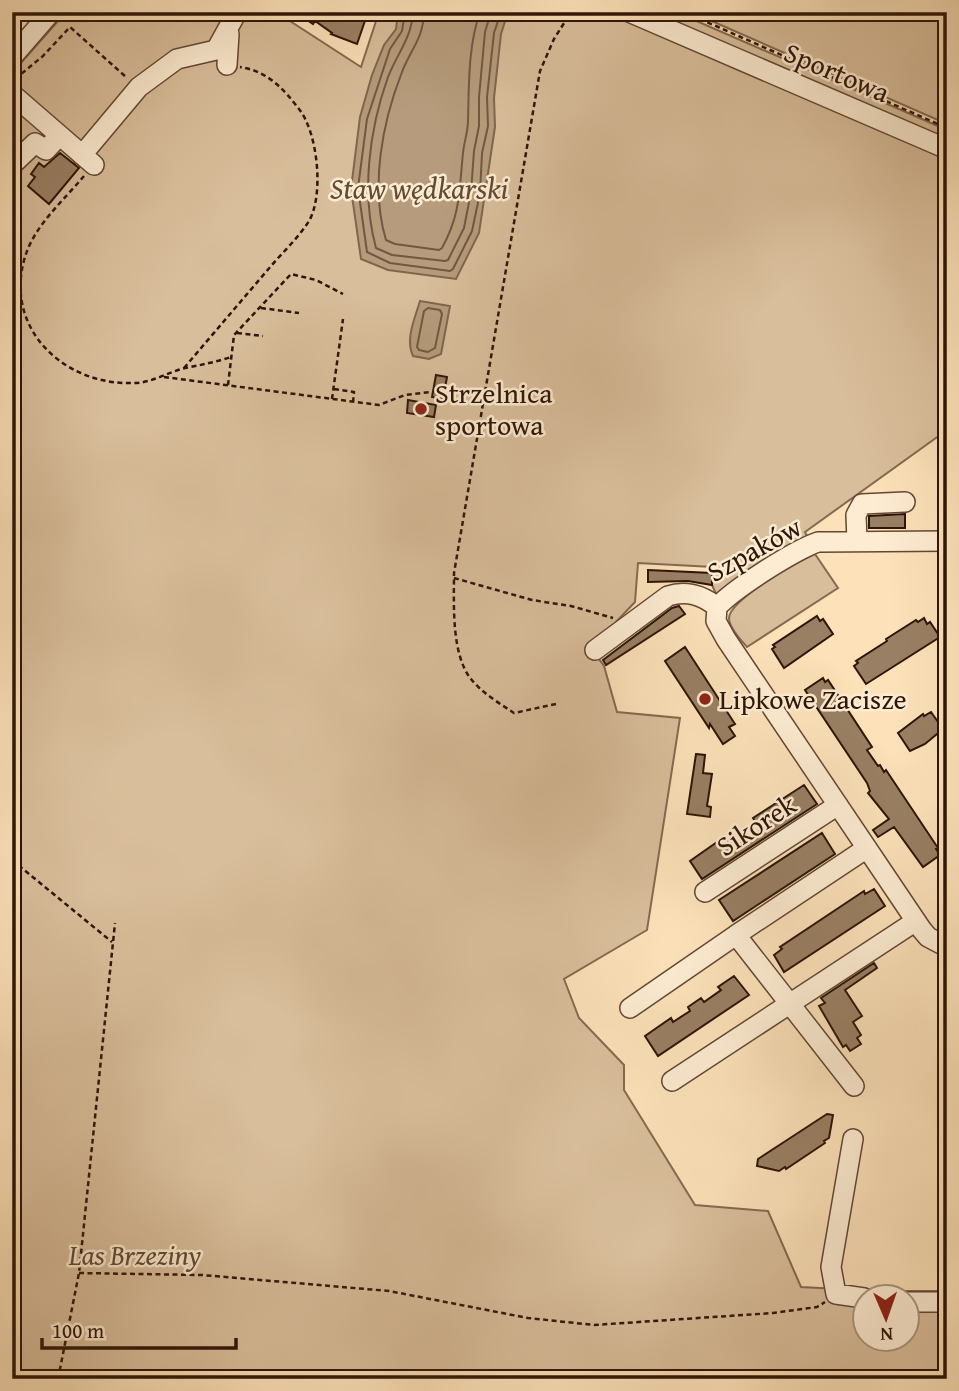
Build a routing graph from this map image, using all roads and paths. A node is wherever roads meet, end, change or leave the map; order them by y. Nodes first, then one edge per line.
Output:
1 (51, 12) edge
2 (571, 12) edge
3 (629, 12) edge
4 (684, 12) edge
5 (234, 19) edge
6 (12, 57) edge
7 (227, 65) joint
8 (12, 81) edge
9 (135, 92) junction
10 (12, 94) edge
11 (947, 128) edge
12 (59, 136) junction
13 (947, 149) edge
14 (88, 160) junction
15 (12, 165) edge
16 (343, 294) dead end
17 (261, 308) junction
18 (299, 313) dead end
19 (343, 319) dead end
20 (237, 332) junction
21 (263, 336) dead end
22 (231, 357) junction
23 (184, 368) junction
24 (161, 377) junction
25 (228, 386) junction
26 (334, 389) junction
27 (430, 392) dead end
28 (332, 399) junction
29 (353, 402) junction
30 (905, 502) dead end
31 (857, 541) junction
32 (947, 541) edge
33 (454, 578) junction
34 (718, 607) junction
35 (629, 624) junction
36 (595, 650) dead end
37 (556, 704) dead end
38 (838, 805) junction
39 (867, 848) junction
40 (12, 860) edge
41 (705, 892) dead end
42 (916, 921) junction
43 (115, 923) dead end
44 (736, 935) junction
45 (113, 942) junction
46 (947, 947) edge
47 (788, 1004) junction
48 (630, 1009) dead end
49 (672, 1081) dead end
50 (854, 1086) dead end
51 (853, 1139) dead end
52 (79, 1273) junction
53 (836, 1294) junction
54 (850, 1296) edge
55 (920, 1301) edge
56 (947, 1302) edge
57 (58, 1379) edge

1 - 6 street
2 - 33 path
3 - 13 street, Sportowa
4 - 11 path
5 - 7 street
5 - 9 street
7 - 23 path
8 - 9 path
9 - 14 street
10 - 12 street
12 - 14 street
12 - 15 street
14 - 24 path
16 - 17 path
17 - 18 path
17 - 20 path
19 - 26 path
20 - 21 path
20 - 22 path
22 - 23 path
22 - 25 path
23 - 24 path
24 - 25 path
25 - 28 path
26 - 28 path
26 - 29 path
27 - 29 path
28 - 29 path
30 - 31 street
31 - 32 street, Szpaków
31 - 34 street, Szpaków
33 - 35 path
33 - 37 path
34 - 35 street, Szpaków
34 - 38 street, Sikorek
35 - 36 street
38 - 39 street, Sikorek
38 - 41 street, Sikorek
39 - 42 street, Sikorek
39 - 44 street
40 - 45 path
42 - 46 street, Sikorek
42 - 47 street
43 - 45 path
44 - 47 street
44 - 48 street
45 - 52 path
47 - 49 street
47 - 50 street
51 - 53 street
52 - 53 path
52 - 57 path
53 - 54 street
55 - 56 street

